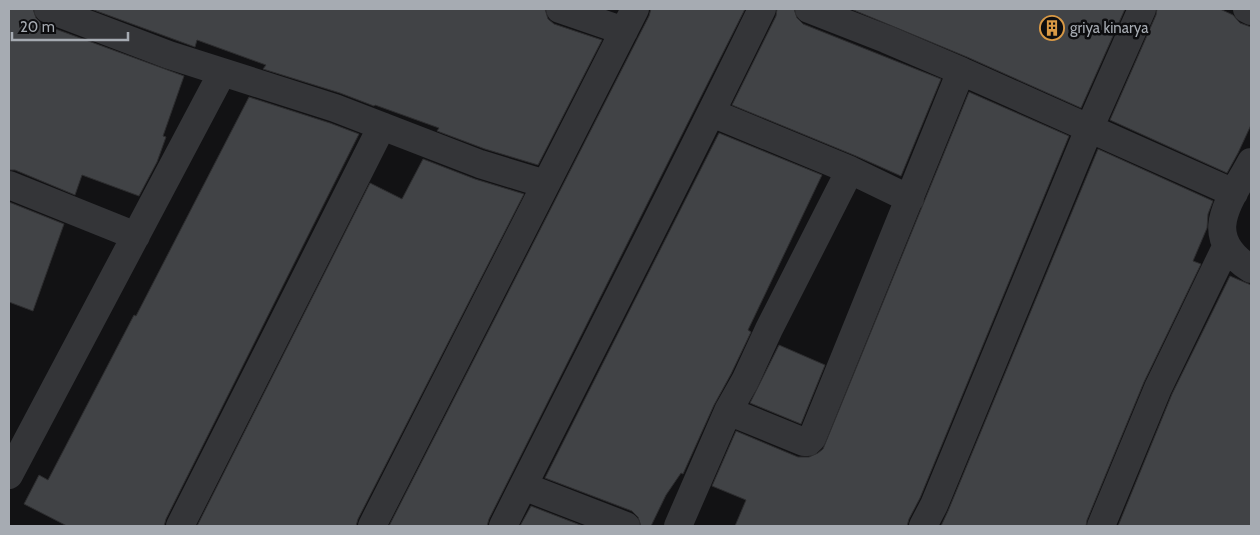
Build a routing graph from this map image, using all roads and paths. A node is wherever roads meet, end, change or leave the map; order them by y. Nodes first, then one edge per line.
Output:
1 (48, 9) edge
2 (560, 9) edge
3 (762, 9) edge
4 (809, 9) edge
5 (1142, 9) edge
6 (1247, 9) edge
7 (1251, 11) edge
8 (630, 20) edge
9 (961, 71) junction
10 (222, 73) junction
11 (712, 113) junction
12 (382, 126) junction
13 (1089, 129) junction
14 (1251, 162) edge
15 (850, 170) junction
16 (545, 184) junction
17 (9, 185) edge
18 (1234, 193) junction
19 (910, 199) junction
20 (136, 236) junction
21 (1226, 246) junction
22 (1251, 269) edge
23 (728, 411) junction
24 (9, 475) edge
25 (523, 486) junction
26 (180, 526) edge
27 (372, 526) edge
28 (503, 526) edge
29 (626, 526) edge
30 (678, 526) edge
31 (923, 526) edge
32 (1101, 526) edge

1 - 10 street
2 - 8 street
3 - 11 street
4 - 9 street
5 - 13 street
6 - 7 street
8 - 16 street
9 - 13 street
9 - 19 street
10 - 12 street
10 - 20 street
11 - 15 street
11 - 25 street
12 - 16 street
12 - 26 street
13 - 18 street
13 - 31 street
14 - 18 street
15 - 19 street
15 - 23 street
16 - 27 street
17 - 20 street
18 - 21 street
19 - 23 street
20 - 24 street
21 - 22 street
21 - 32 street
23 - 30 street
25 - 28 street
25 - 29 street

